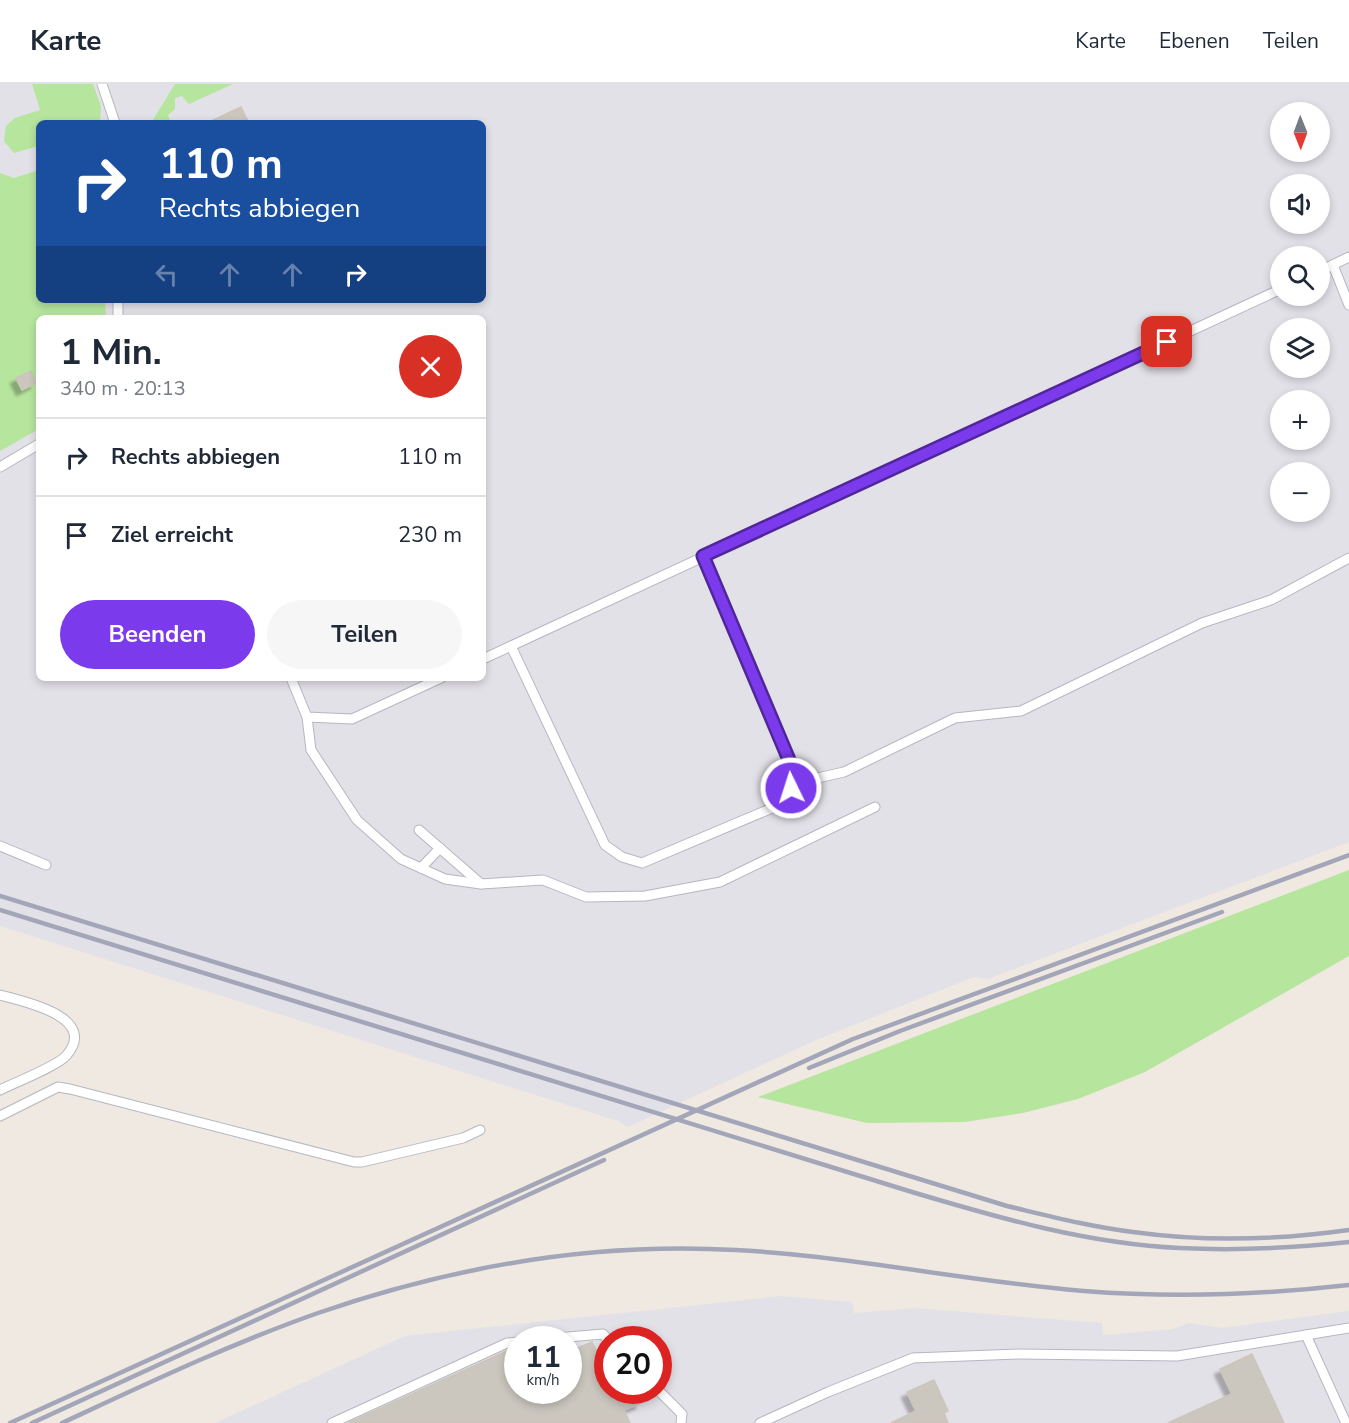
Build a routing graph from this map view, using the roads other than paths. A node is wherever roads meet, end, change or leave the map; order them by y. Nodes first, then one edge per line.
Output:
1 (102, 84) edge
2 (114, 120) edge
3 (1349, 257) edge
4 (1333, 265) junction
5 (1330, 266) edge
6 (1270, 294) edge
7 (1349, 305) edge
8 (36, 446) edge
9 (0, 467) edge
10 (703, 556) junction
11 (1349, 558) edge
12 (511, 646) junction
13 (486, 657) edge
14 (292, 681) edge
15 (434, 681) edge
16 (307, 717) junction
17 (795, 774) junction
18 (875, 807) dead end
19 (419, 830) dead end
20 (0, 846) edge
21 (440, 848) junction
22 (46, 865) dead end
23 (421, 868) junction
24 (481, 884) junction
25 (0, 994) edge
26 (0, 1090) edge
27 (0, 1116) edge
28 (480, 1130) dead end
29 (1349, 1328) edge
30 (1306, 1335) junction
31 (504, 1344) edge
32 (672, 1404) edge
33 (332, 1423) edge
34 (681, 1423) edge
35 (760, 1423) edge
36 (1346, 1423) edge

1 - 2 lane
3 - 4 lane
4 - 5 lane
4 - 7 lane
6 - 10 lane
8 - 9 lane
10 - 12 lane
10 - 17 lane
11 - 17 lane
12 - 13 lane
12 - 17 lane
14 - 16 lane
15 - 16 lane
16 - 23 lane
18 - 24 lane
19 - 21 lane
20 - 22 lane
21 - 23 lane
21 - 24 lane
23 - 24 lane
25 - 26 lane
27 - 28 lane
29 - 30 lane
30 - 35 lane
30 - 36 lane
31 - 33 lane
32 - 34 lane

